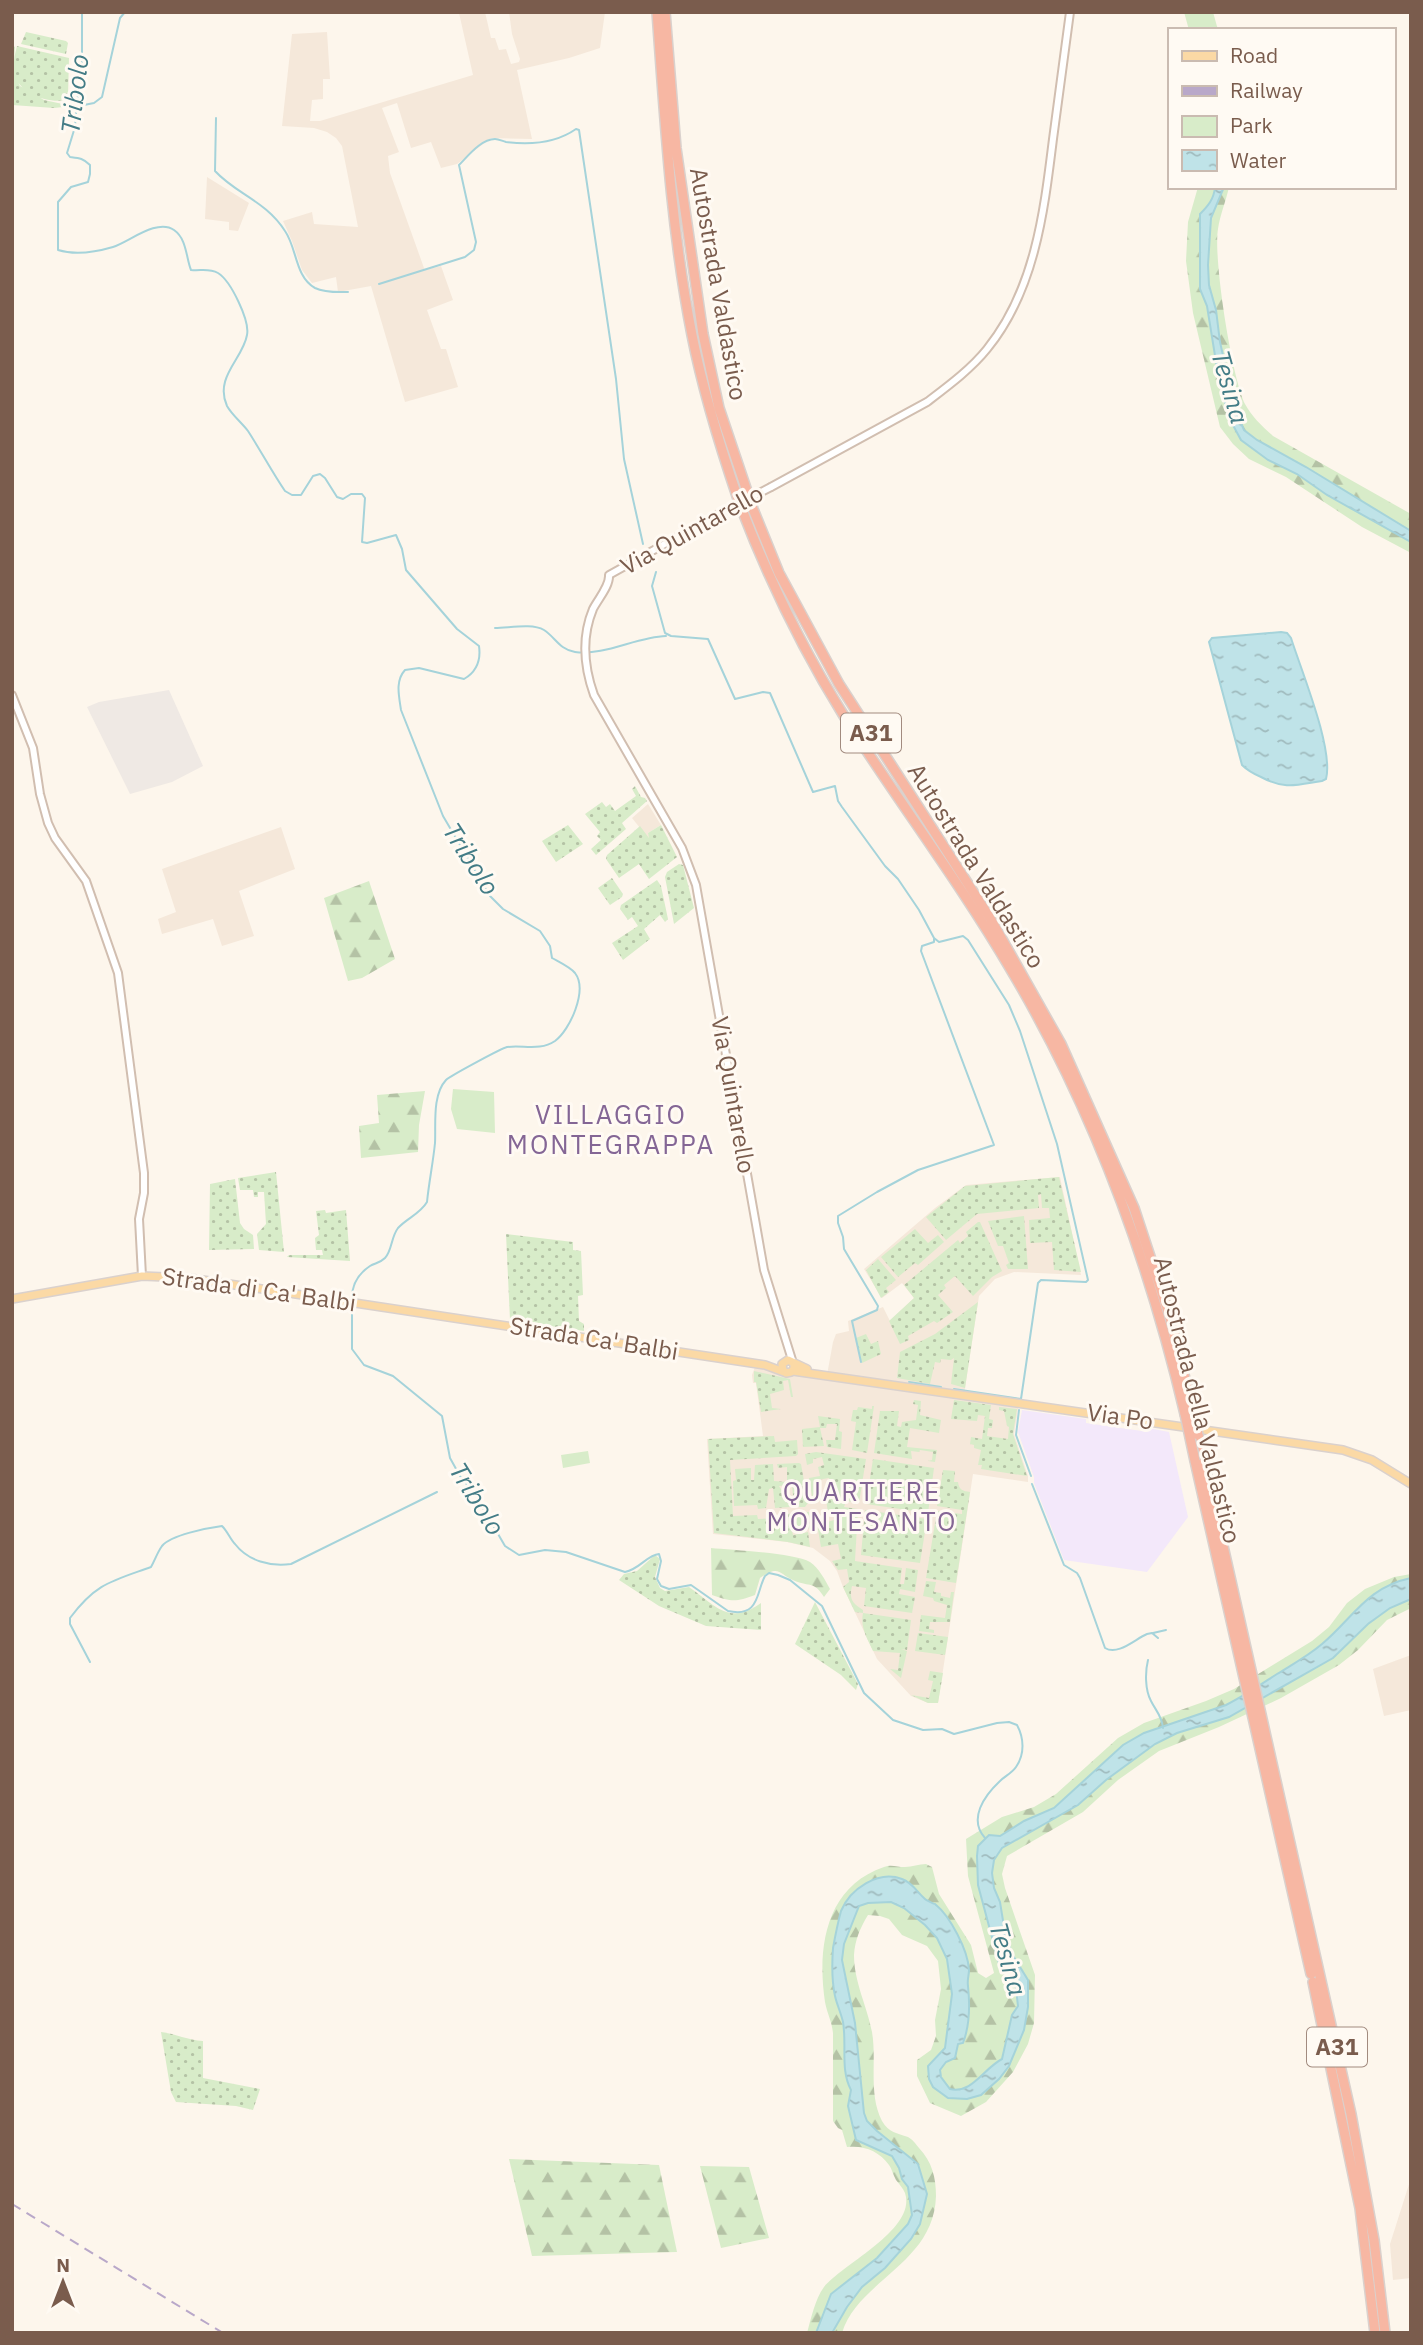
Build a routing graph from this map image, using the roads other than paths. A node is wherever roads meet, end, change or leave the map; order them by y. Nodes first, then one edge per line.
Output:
1 (657, 12) edge
2 (665, 12) edge
3 (1070, 12) edge
4 (12, 695) edge
5 (142, 1276) junction
6 (12, 1299) edge
7 (422, 1313) joint
8 (789, 1364) junction
9 (765, 1365) junction
10 (1189, 1415) junction
11 (1411, 1484) edge
12 (1230, 1594) junction
13 (1375, 2333) edge
14 (1385, 2333) edge

1 - 10 highway, Autostrada della Valdastico / A31
2 - 10 highway, Autostrada Valdastico / A31
3 - 8 street, Via Quintarello, bridge
4 - 5 street
5 - 6 main road, Strada di Ca' Balbi
5 - 7 main road, Strada di Ca' Balbi
7 - 9 main road, Strada Ca' Balbi
8 - 9 main road, Strada Ca' Balbi
8 - 9 main road, Strada Ca' Balbi
8 - 11 main road, Via Po
10 - 12 highway, Autostrada della Valdastico / A31, bridge
10 - 12 highway, Autostrada della Valdastico / A31, bridge
12 - 13 highway, Autostrada della Valdastico / A31
12 - 14 highway, Autostrada della Valdastico / A31

